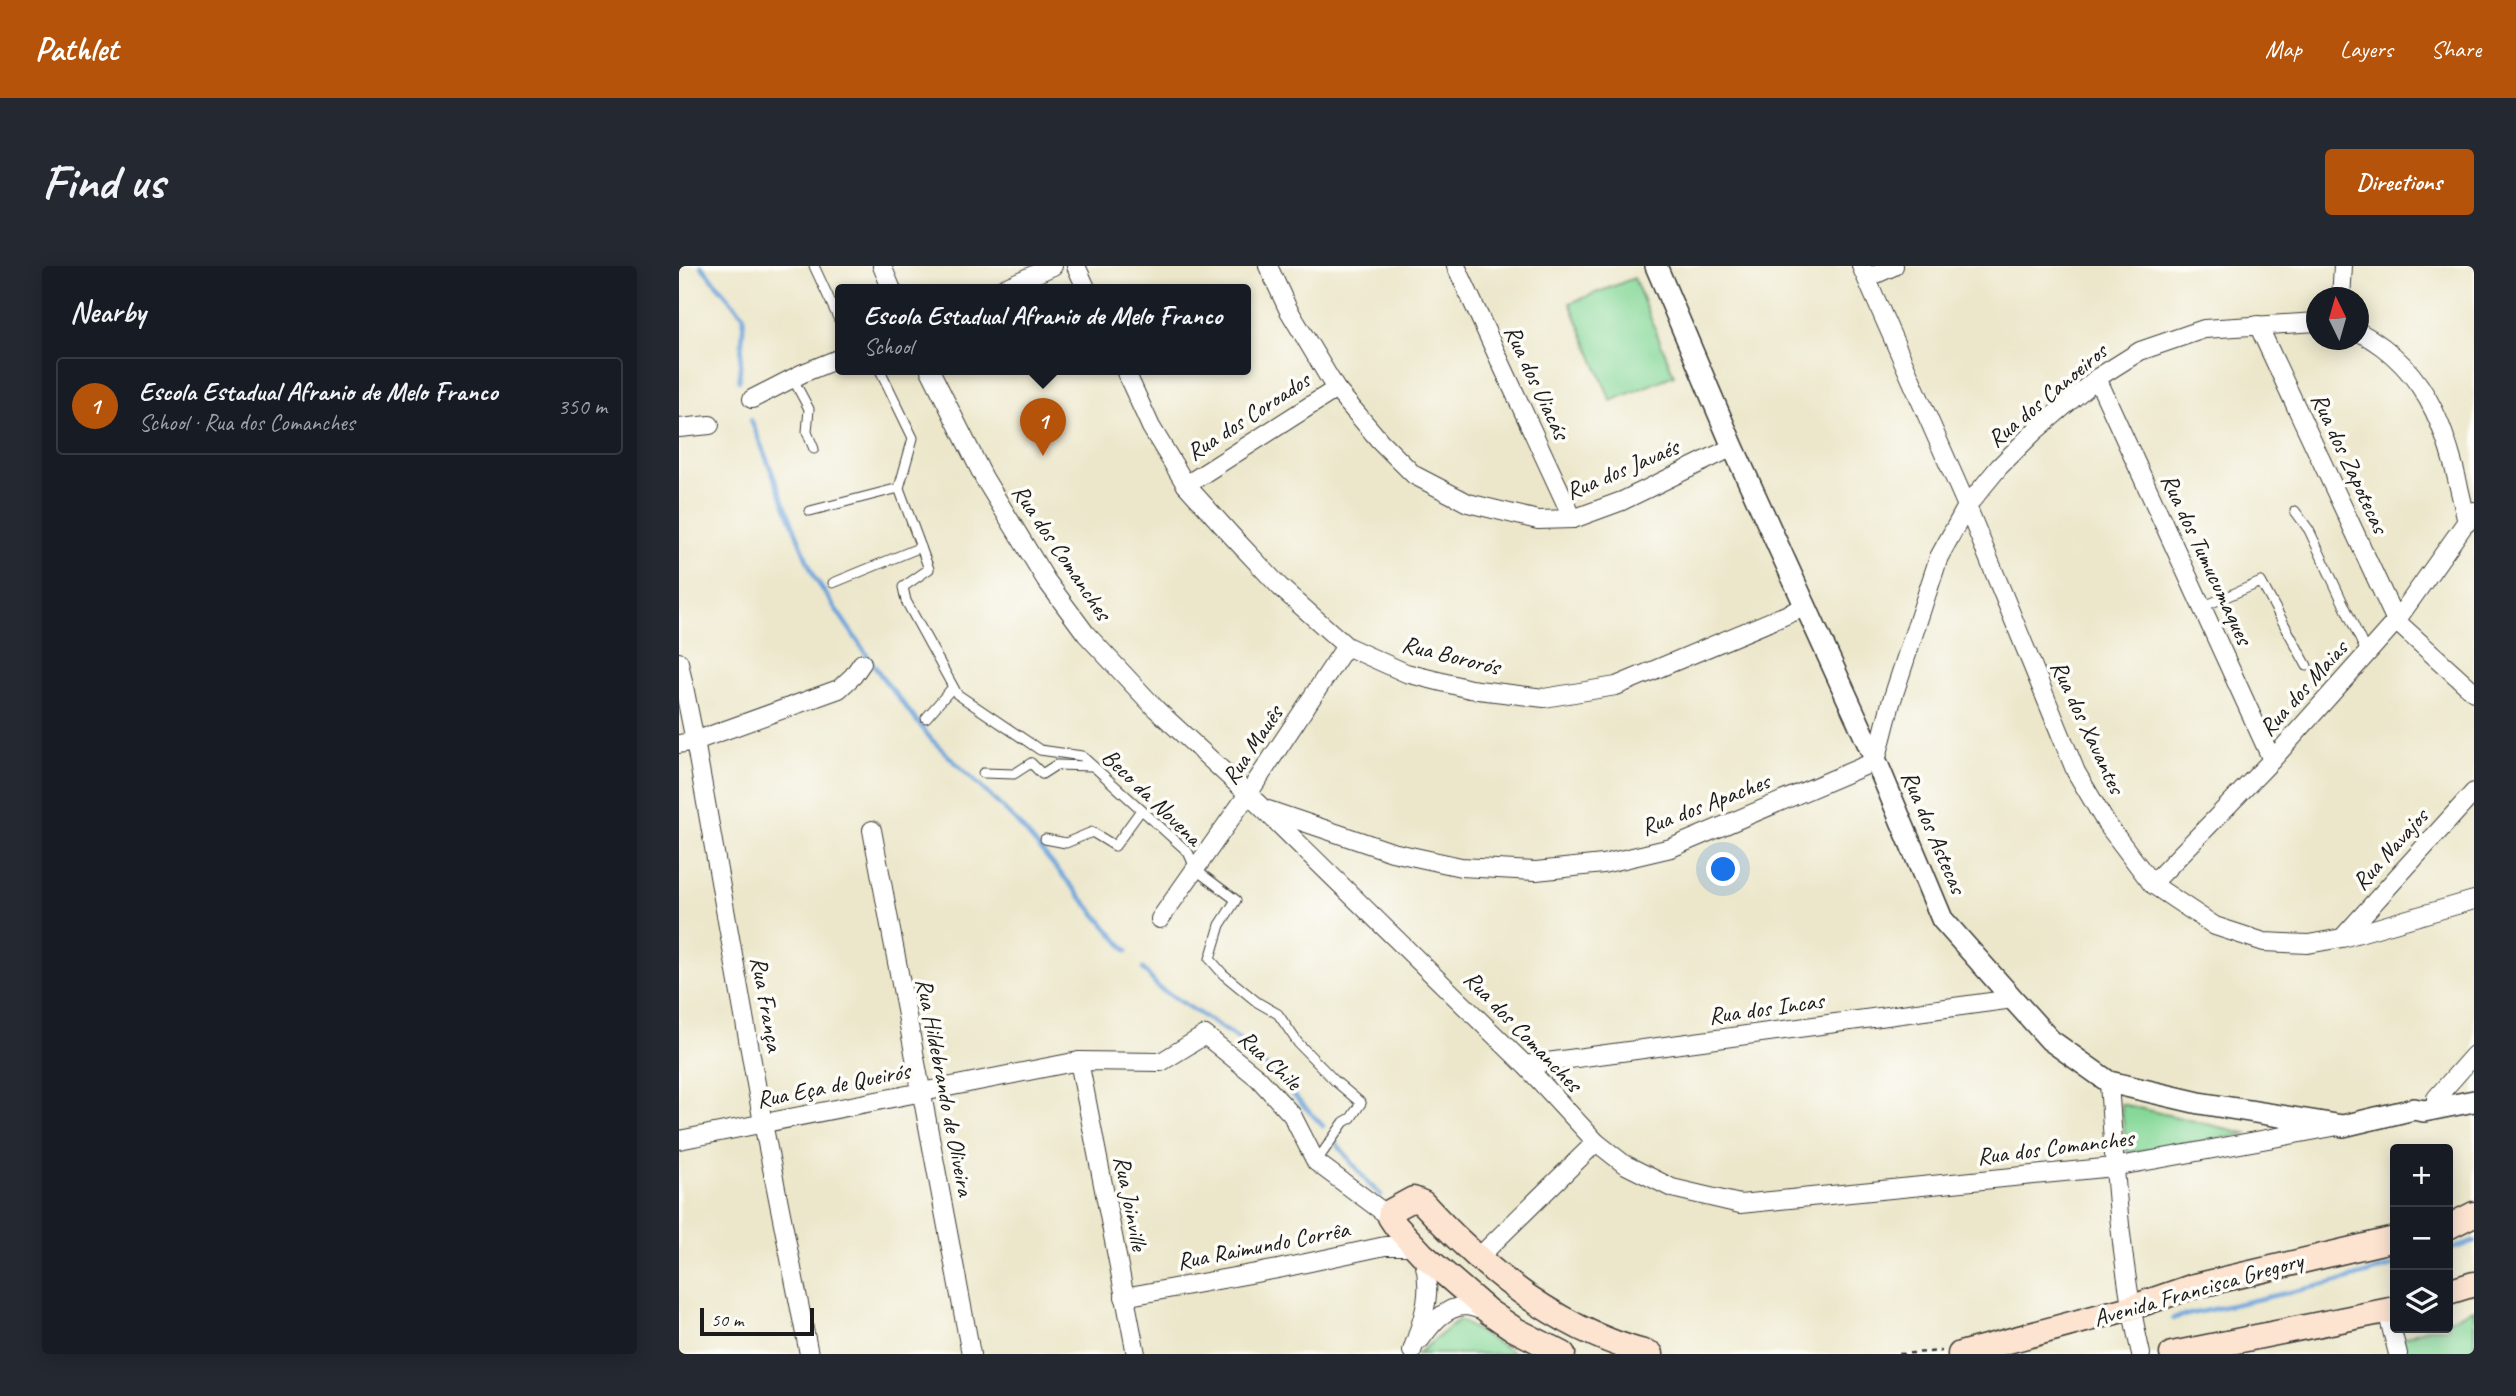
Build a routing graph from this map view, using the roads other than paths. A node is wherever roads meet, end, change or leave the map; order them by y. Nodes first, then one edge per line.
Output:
1 (814, 266) edge
2 (882, 266) edge
3 (1053, 266) edge
4 (1076, 266) edge
5 (1268, 266) edge
6 (1456, 266) edge
7 (1656, 266) edge
8 (1894, 266) edge
9 (2343, 266) edge
10 (1864, 272) edge
11 (890, 284) edge
12 (1013, 284) edge
13 (1084, 284) edge
14 (2342, 287) edge
15 (835, 311) edge
16 (2306, 323) edge
17 (2258, 325) junction
18 (2369, 337) edge
19 (835, 360) edge
20 (882, 375) edge
21 (932, 375) edge
22 (1127, 375) edge
23 (2097, 378) junction
24 (793, 379) junction
25 (1336, 389) junction
26 (752, 400) dead end
27 (710, 425) dead end
28 (679, 428) edge
29 (1733, 447) junction
30 (814, 449) dead end
31 (1187, 485) junction
32 (899, 488) junction
33 (1967, 506) junction
34 (810, 511) dead end
35 (2295, 511) dead end
36 (2470, 517) edge
37 (1573, 519) junction
38 (921, 547) junction
39 (833, 583) dead end
40 (1805, 607) junction
41 (2202, 607) junction
42 (2396, 621) junction
43 (1346, 646) junction
44 (2367, 653) junction
45 (679, 662) edge
46 (862, 663) dead end
47 (2307, 666) dead end
48 (953, 687) junction
49 (2474, 692) edge
50 (926, 718) dead end
51 (687, 742) edge
52 (2272, 760) junction
53 (1876, 761) junction
54 (1092, 766) junction
55 (983, 773) dead end
56 (2474, 792) edge
57 (1255, 801) junction
58 (1141, 810) junction
59 (872, 830) dead end
60 (1045, 839) dead end
61 (1196, 870) junction
62 (2152, 884) junction
63 (2474, 900) edge
64 (1160, 919) dead end
65 (2342, 939) junction
66 (2013, 999) junction
67 (2474, 1055) edge
68 (1079, 1061) junction
69 (1525, 1065) junction
70 (2109, 1082) junction
71 (2474, 1087) edge
72 (921, 1092) junction
73 (2474, 1101) edge
74 (2437, 1103) junction
75 (763, 1124) junction
76 (2343, 1126) junction
77 (679, 1140) edge
78 (1596, 1142) junction
79 (1316, 1162) junction
80 (2114, 1167) junction
81 (2474, 1214) edge
82 (1393, 1222) junction
83 (2453, 1224) edge
84 (2390, 1239) edge
85 (1369, 1249) junction
86 (1419, 1250) junction
87 (1479, 1257) junction
88 (2474, 1284) edge
89 (2453, 1290) edge
90 (1124, 1297) junction
91 (2130, 1308) junction
92 (2390, 1310) edge
93 (1489, 1312) junction
94 (2395, 1333) edge
95 (1411, 1353) edge
96 (809, 1354) edge
97 (971, 1354) edge
98 (1136, 1354) edge
99 (1563, 1354) edge
100 (1651, 1354) edge
101 (1961, 1354) edge
102 (2141, 1354) edge
103 (2172, 1354) edge
104 (2398, 1354) edge

1 - 15 lane
2 - 11 street
3 - 12 street
4 - 13 street
5 - 25 street, Rua dos Javaés
6 - 37 street, Rua dos Uiacás
7 - 29 street, Rua dos Astecas
8 - 10 street
9 - 14 street
10 - 33 street, Rua dos Xavantes
16 - 17 street, Rua dos Canoeiros
17 - 23 street, Rua dos Canoeiros
17 - 42 street, Rua dos Zapotecas
18 - 36 street
19 - 24 street
20 - 32 lane
21 - 57 street, Rua dos Comanches
22 - 31 street, Rua Bororós
23 - 33 street, Rua dos Canoeiros
23 - 41 street, Rua dos Tumucumaques
24 - 26 street
24 - 30 lane
25 - 31 street, Rua dos Coroados
25 - 37 street, Rua dos Javaés
27 - 28 street
29 - 37 street, Rua dos Javaés
29 - 40 street, Rua dos Astecas
31 - 43 street, Rua Bororós
32 - 34 lane
32 - 38 lane, Beco da Novena
33 - 53 street, Rua dos Canoeiros
33 - 62 street, Rua dos Xavantes
35 - 44 lane
36 - 42 street, Rua dos Maias
38 - 39 lane
38 - 48 lane, Beco da Novena
40 - 43 street, Rua Bororós
40 - 53 street, Rua dos Astecas
41 - 47 lane
41 - 52 street, Rua dos Tumucumaques
42 - 44 street, Rua dos Maias
42 - 49 street
43 - 57 street, Rua Mauês
44 - 52 street, Rua dos Maias
45 - 51 street, Rua França
46 - 51 street
48 - 50 lane
48 - 54 lane, Beco da Novena
51 - 75 street, Rua França
52 - 62 street, Rua dos Maias
53 - 57 street, Rua dos Apaches
53 - 66 street, Rua dos Astecas
54 - 55 lane
54 - 58 lane, Beco da Novena
56 - 65 street, Rua Navajos
57 - 61 street, Rua Mauês
57 - 69 street, Rua dos Comanches
58 - 60 lane
58 - 61 lane, Beco da Novena
59 - 72 street, Rua Hildebrando de Oliveira
61 - 64 street, Rua Mauês
61 - 79 lane, Beco da Novena
62 - 65 street, Rua dos Xavantes
63 - 65 street, Rua dos Xavantes
66 - 69 street, Rua dos Incas
66 - 70 street, Rua dos Astecas
67 - 74 street
68 - 72 street, Rua Eça de Queirós
68 - 79 street, Rua Chile
68 - 90 street, Rua Joinville
69 - 78 street, Rua dos Comanches
70 - 76 street, Rua dos Astecas
70 - 80 street
71 - 74 street, Rua dos Astecas
72 - 75 street, Rua Eça de Queirós
72 - 97 street, Rua Hildebrando de Oliveira
73 - 74 street
74 - 76 street, Rua dos Astecas
75 - 77 street, Rua Eça de Queirós
75 - 96 street, Rua França
76 - 80 street, Rua dos Comanches
78 - 80 street, Rua dos Comanches
78 - 87 street
79 - 82 street, Rua Chile
80 - 91 street
81 - 83 main road
82 - 85 street, Rua Raimundo Corrêa
82 - 86 main road
82 - 87 main road
84 - 91 main road, Avenida Francisca Gregory
85 - 86 street, Rua Raimundo Corrêa
85 - 90 street, Rua Raimundo Corrêa
86 - 93 main road
86 - 95 street
87 - 100 main road
88 - 89 main road
90 - 98 street, Rua Joinville
91 - 101 main road, Avenida Francisca Gregory
91 - 102 street
92 - 103 main road
93 - 95 street
93 - 99 main road
94 - 104 street

